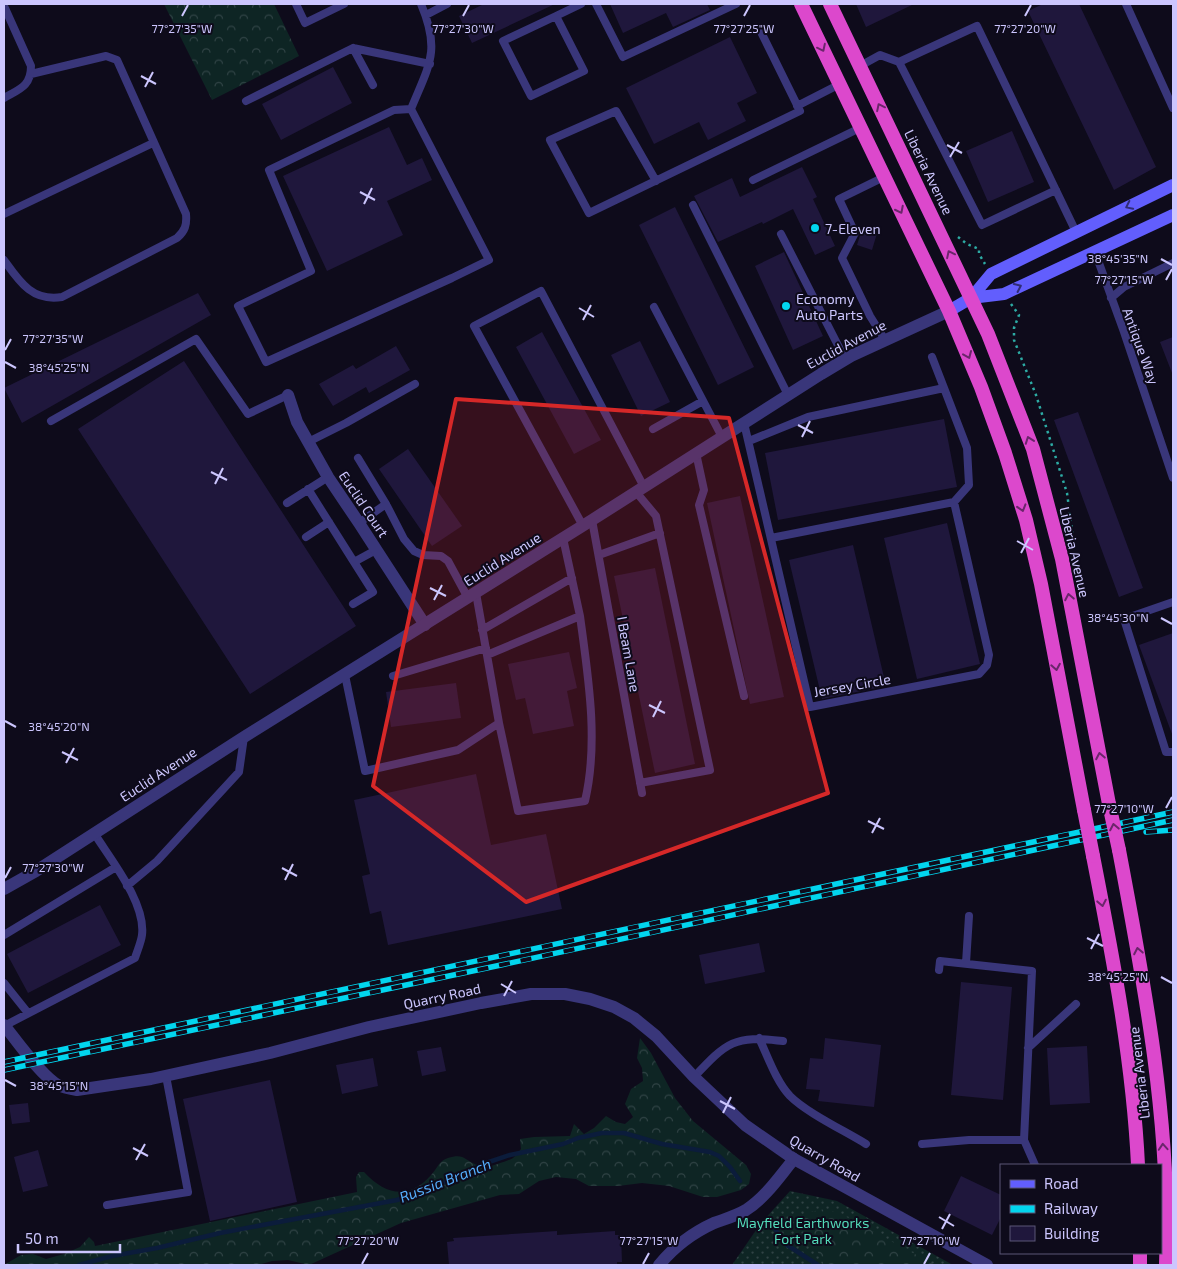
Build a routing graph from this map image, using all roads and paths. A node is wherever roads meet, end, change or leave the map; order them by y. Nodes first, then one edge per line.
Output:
1 (296, 4) edge
2 (344, 4) edge
3 (421, 4) edge
4 (448, 4) edge
5 (581, 4) edge
6 (596, 4) edge
7 (736, 4) edge
8 (801, 4) edge
9 (830, 4) edge
10 (1126, 4) edge
11 (4, 6) edge
12 (426, 15) junction
13 (556, 16) junction
14 (761, 32) dead end
15 (353, 48) junction
16 (899, 62) junction
17 (430, 64) junction
18 (860, 66) junction
19 (31, 74) junction
20 (840, 84) junction
21 (373, 85) dead end
22 (4, 98) edge
23 (246, 101) dead end
24 (797, 106) junction
25 (1173, 108) edge
26 (411, 109) junction
27 (860, 128) junction
28 (153, 143) junction
29 (884, 177) junction
30 (753, 180) dead end
31 (656, 181) junction
32 (1173, 185) edge
33 (1056, 190) junction
34 (693, 206) dead end
35 (4, 214) edge
36 (1173, 215) edge
37 (1076, 232) junction
38 (781, 234) dead end
39 (979, 249) dead end
40 (1095, 252) junction
41 (979, 254) dead end
42 (4, 260) edge
43 (1173, 263) edge
44 (971, 298) junction
45 (1111, 298) junction
46 (654, 307) dead end
47 (949, 310) junction
48 (885, 340) junction
49 (932, 357) dead end
50 (845, 359) junction
51 (415, 384) dead end
52 (944, 388) junction
53 (788, 394) junction
54 (288, 395) joint
55 (703, 401) junction
56 (51, 421) dead end
57 (744, 423) junction
58 (653, 429) dead end
59 (722, 437) junction
60 (749, 441) junction
61 (308, 442) junction
62 (696, 453) junction
63 (358, 458) dead end
64 (328, 477) junction
65 (1173, 478) edge
66 (308, 489) junction
67 (640, 490) junction
68 (954, 502) junction
69 (286, 503) dead end
70 (386, 504) junction
71 (329, 522) junction
72 (360, 523) junction
73 (588, 523) junction
74 (660, 533) junction
75 (306, 537) dead end
76 (563, 538) junction
77 (771, 538) junction
78 (376, 550) junction
79 (599, 555) junction
80 (354, 562) junction
81 (572, 578) junction
82 (472, 595) junction
83 (1173, 602) edge
84 (353, 604) dead end
85 (580, 616) junction
86 (425, 625) junction
87 (482, 630) junction
88 (486, 652) junction
89 (345, 675) junction
90 (393, 676) dead end
91 (744, 696) dead end
92 (499, 723) junction
93 (244, 737) junction
94 (1173, 752) edge
95 (640, 783) junction
96 (642, 793) dead end
97 (94, 833) junction
98 (116, 868) junction
99 (127, 886) junction
100 (4, 889) edge
101 (969, 916) dead end
102 (4, 935) edge
103 (966, 963) junction
104 (939, 970) dead end
105 (4, 982) edge
106 (1076, 1004) dead end
107 (28, 1013) junction
108 (4, 1025) edge
109 (759, 1038) junction
110 (783, 1041) dead end
111 (1028, 1048) junction
112 (166, 1076) junction
113 (694, 1078) junction
114 (1024, 1140) junction
115 (866, 1144) dead end
116 (922, 1144) dead end
117 (794, 1159) junction
118 (1035, 1164) edge
119 (1138, 1164) edge
120 (107, 1205) dead end
121 (659, 1265) edge
122 (987, 1265) edge
123 (1166, 1265) edge

1 - 2 lane
3 - 12 lane
4 - 12 lane
5 - 13 lane
6 - 7 lane
8 -> 20 highway, Liberia Avenue
9 - 18 highway, Liberia Avenue
10 - 25 lane
11 - 19 lane
12 - 17 lane
13 - 13 lane
14 - 24 lane
15 - 17 lane
15 - 21 lane
15 - 23 lane
16 - 18 lane
16 - 33 lane
16 - 33 lane
17 - 26 lane
44 -> 18 highway, Liberia Avenue
19 - 22 lane
19 - 28 lane
20 - 24 lane
20 - 27 highway, Liberia Avenue
24 - 31 lane
26 - 26 lane
27 - 29 highway, Liberia Avenue
27 - 30 lane
28 - 35 lane
28 - 42 lane
29 -> 47 highway, Liberia Avenue
29 - 48 lane
31 - 31 lane
32 -> 37 main road, Euclid Avenue
33 - 37 lane
34 - 53 lane
36 - 40 main road, Euclid Avenue
37 - 44 main road, Euclid Avenue
38 - 50 lane
39 - 41 path
44 -> 40 main road, Euclid Avenue
40 - 45 lane, Antique Way
43 - 45 lane
44 - 47 main road, Euclid Avenue
123 -> 44 highway, Liberia Avenue, bridge
45 - 65 lane, Antique Way
46 - 55 lane
47 - 48 street, Euclid Avenue
47 -> 119 highway, Liberia Avenue, bridge
48 - 50 street, Euclid Avenue
49 - 52 lane
50 - 53 street, Euclid Avenue
51 - 61 lane
52 - 60 lane
52 - 68 lane
53 - 57 street, Euclid Avenue
54 - 56 lane
54 - 61 street, Euclid Court
55 - 58 lane
55 - 59 lane
57 - 59 street, Euclid Avenue
57 - 60 lane, Jersey Circle
59 - 62 street, Euclid Avenue
60 - 77 lane, Jersey Circle
61 - 64 street, Euclid Court
62 - 67 street, Euclid Avenue
62 - 91 lane
63 - 70 lane
64 - 66 lane
64 - 72 street, Euclid Court
66 - 69 lane
66 - 71 lane
67 - 73 street, Euclid Avenue
67 - 73 lane, I Beam Lane
67 - 74 lane
68 - 77 lane
68 - 77 lane, Jersey Circle
70 - 72 lane
70 - 82 lane
71 - 75 lane
71 - 80 lane
72 - 78 street, Euclid Court
73 - 76 street, Euclid Avenue
73 - 79 lane, I Beam Lane
74 - 79 lane
74 - 95 lane
76 - 81 lane
76 - 82 street, Euclid Avenue
78 - 80 lane
78 - 86 street, Euclid Court
79 - 95 lane, I Beam Lane
80 - 84 lane
81 - 85 lane
81 - 87 lane
82 - 86 street, Euclid Avenue
82 - 87 lane
83 - 94 lane
85 - 88 lane
85 - 92 lane
86 - 89 street, Euclid Avenue
87 - 88 lane
88 - 90 lane
88 - 92 lane
89 - 92 lane
89 - 93 street, Euclid Avenue
93 - 97 street, Euclid Avenue
93 - 99 lane
95 - 96 lane, I Beam Lane
97 - 98 lane
97 - 100 street, Euclid Avenue
98 - 99 lane
98 - 102 lane
99 - 107 lane
101 - 103 lane
103 - 104 lane
103 - 111 lane
105 - 107 lane
106 - 111 lane
107 - 108 lane
108 - 112 street, Quarry Road
109 - 110 lane
109 - 113 lane
109 - 115 lane
111 - 114 lane
112 - 113 street, Quarry Road
112 - 120 lane
113 - 117 street, Quarry Road
114 - 116 lane
114 - 118 lane
117 - 121 street
117 - 122 street, Quarry Road

